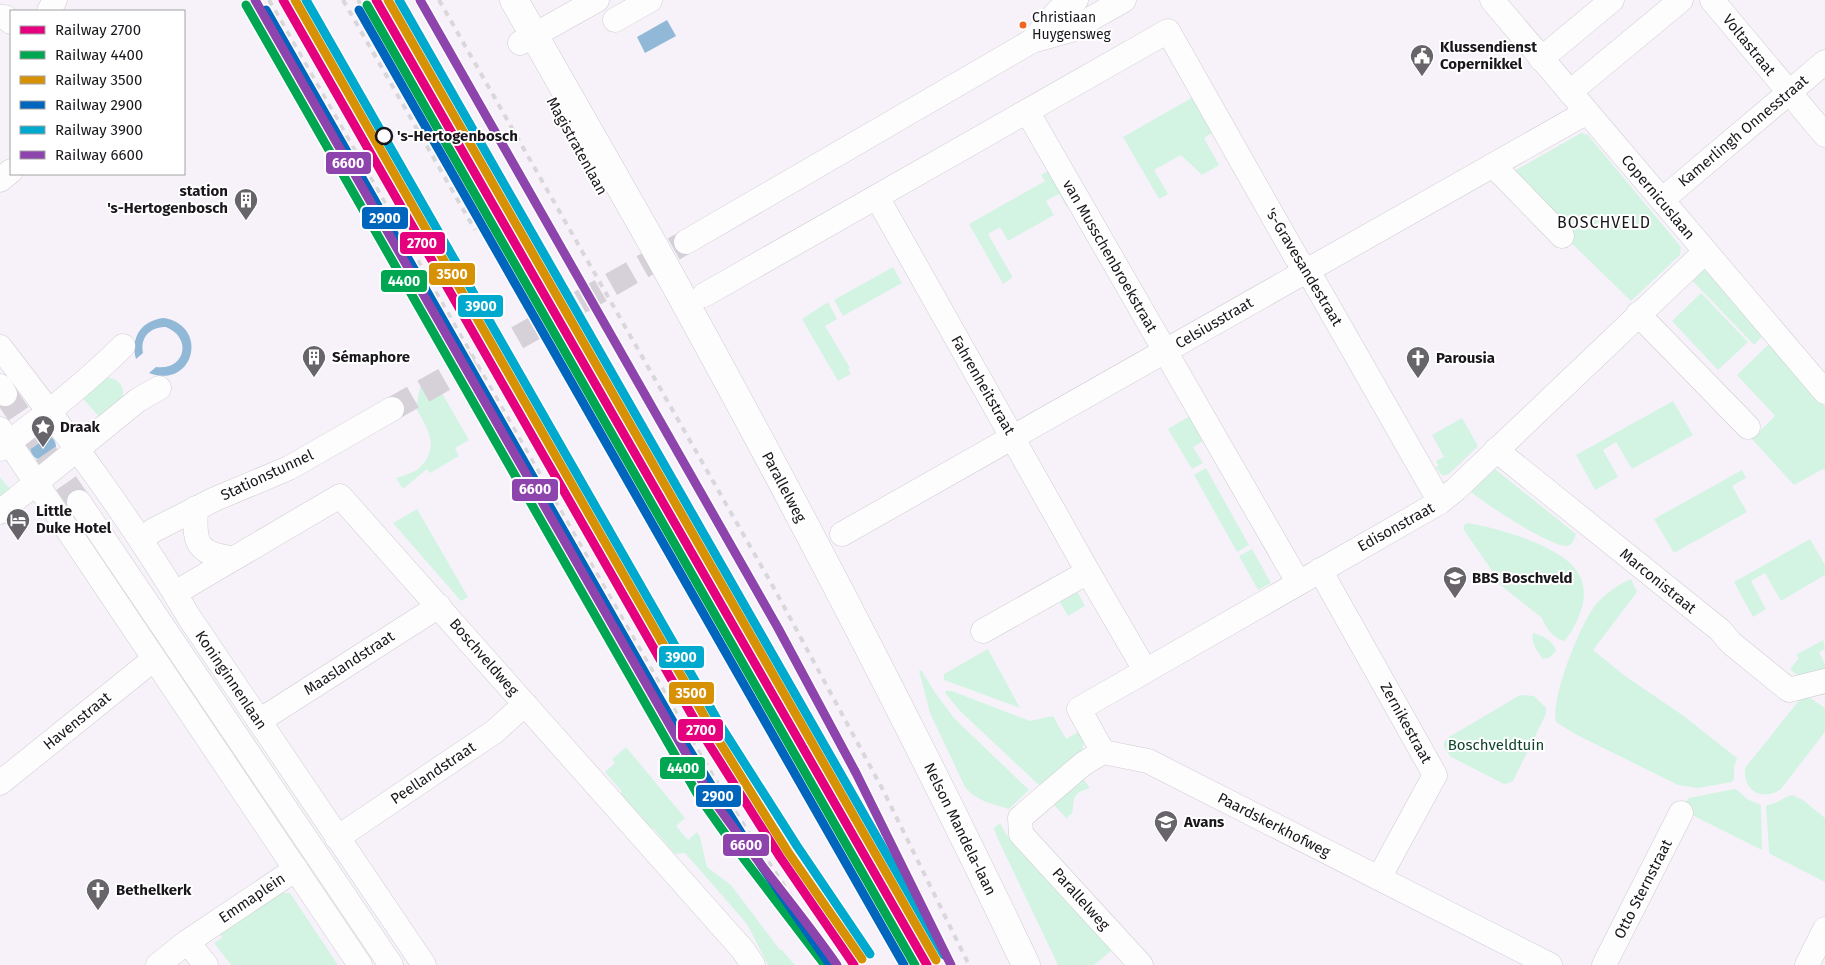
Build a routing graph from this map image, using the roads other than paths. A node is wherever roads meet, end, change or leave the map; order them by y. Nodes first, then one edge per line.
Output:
1 (495, 0) edge
2 (514, 0) edge
3 (597, 0) edge
4 (650, 0) edge
5 (1076, 0) edge
6 (1124, 0) edge
7 (1492, 0) edge
8 (1612, 0) edge
9 (1681, 0) edge
10 (1720, 3) edge
11 (609, 23) dead end
12 (527, 40) junction
13 (1032, 41) junction
14 (1542, 59) junction
15 (1825, 62) edge
16 (1570, 92) junction
17 (1788, 92) junction
18 (1027, 111) junction
19 (1587, 112) junction
20 (1825, 135) edge
21 (1493, 165) junction
22 (10, 172) edge
23 (0, 180) edge
24 (877, 197) junction
25 (1662, 200) junction
26 (1562, 236) dead end
27 (686, 242) tunnel mouth
28 (1705, 252) junction
29 (1306, 271) junction
30 (666, 287) joint
31 (704, 295) dead end
32 (1638, 314) junction
33 (0, 346) edge
34 (123, 346) dead end
35 (1165, 351) junction
36 (158, 388) dead end
37 (1825, 392) edge
38 (392, 409) tunnel mouth
39 (50, 410) junction
40 (1748, 427) dead end
41 (1013, 438) junction
42 (3, 440) edge
43 (78, 448) junction
44 (1496, 450) junction
45 (37, 482) junction
46 (79, 502) tunnel mouth
47 (1440, 502) junction
48 (196, 508) junction
49 (0, 512) edge
50 (842, 534) dead end
51 (141, 540) junction
52 (232, 558) junction
53 (1320, 570) junction
54 (1088, 572) junction
55 (1298, 582) junction
56 (175, 593) junction
57 (439, 606) junction
58 (983, 631) dead end
59 (154, 659) junction
60 (1145, 670) junction
61 (1825, 681) edge
62 (884, 697) junction
63 (525, 704) junction
64 (259, 721) junction
65 (1103, 752) junction
66 (0, 783) edge
67 (1681, 813) dead end
68 (337, 838) junction
69 (296, 869) junction
70 (365, 878) junction
71 (1379, 878) junction
72 (358, 916) junction
73 (1825, 929) edge
74 (187, 942) junction
75 (158, 965) edge
76 (206, 965) edge
77 (360, 965) edge
78 (391, 965) edge
79 (424, 965) edge
80 (753, 965) edge
81 (1007, 965) edge
82 (1026, 965) edge
83 (1141, 965) edge
84 (1550, 965) edge
85 (1604, 965) edge
86 (1807, 965) edge

1 - 12 main road, Magistratenlaan
2 - 12 main road, Magistratenlaan
3 - 12 street
4 - 11 street
5 - 13 street
6 - 13 street
7 - 14 street, Copernicuslaan
8 - 14 street
9 - 16 street
10 - 17 street, Voltastraat
12 - 30 main road, Magistratenlaan
13 - 27 street
14 - 16 street, Copernicuslaan
15 - 17 street, Kamerlingh Onnesstraat
16 - 19 street, Copernicuslaan
17 - 20 street, Voltastraat
17 - 25 street, Kamerlingh Onnesstraat
18 - 24 street
18 - 29 street, 's-Gravesandestraat
18 - 35 street, van Musschenbroekstraat
19 - 21 street, Celsiusstraat
19 - 25 street, Copernicuslaan
21 - 26 street
21 - 29 street, Celsiusstraat
22 - 23 street
24 - 31 street
24 - 41 street, Fahrenheitstraat
25 - 28 street, Copernicuslaan
28 - 32 street, Edisonstraat
28 - 37 street, Copernicuslaan
29 - 35 street, Celsiusstraat
29 - 47 street, 's-Gravesandestraat
30 - 62 main road, Parallelweg
32 - 40 street
32 - 44 street, Edisonstraat
33 - 39 street, Koninginnenlaan
34 - 39 street
35 - 41 street, Celsiusstraat
35 - 55 street, van Musschenbroekstraat
36 - 43 street
38 - 48 street, Stationstunnel
39 - 42 street
39 - 43 street, Koninginnenlaan
41 - 50 street, Celsiusstraat
41 - 54 street, Fahrenheitstraat
42 - 45 street
43 - 45 street
43 - 51 street, Koninginnenlaan
44 - 47 street, Edisonstraat
44 - 61 street, Marconistraat
45 - 49 street
45 - 59 street
46 - 72 street, Koninginnenlaan
47 - 53 street, Edisonstraat
48 - 51 street, Stationstunnel
48 - 52 street
51 - 56 street, Koninginnenlaan
52 - 56 street, Boschveldweg
52 - 57 street, Boschveldweg
53 - 55 street, Edisonstraat
53 - 71 street, Zernikestraat
54 - 58 street
54 - 60 street, Fahrenheitstraat
55 - 60 street, Edisonstraat
56 - 64 street, Koninginnenlaan
57 - 63 street, Boschveldweg
57 - 64 street, Maaslandstraat
59 - 66 street, Havenstraat
59 - 69 street
60 - 65 street, Edisonstraat
62 - 81 main road, Nelson Mandela-laan
62 - 82 main road, Nelson Mandela-laan
63 - 68 street, Peellandstraat
63 - 80 street, Boschveldweg
64 - 68 street, Koninginnenlaan
65 - 71 street, Paardskerkhofweg
65 - 83 street, Parallelweg
67 - 85 street, Otto Sternstraat
68 - 70 street, Koninginnenlaan
69 - 74 street, Emmaplein
69 - 77 street, Emmaplein
70 - 72 street
70 - 79 street
71 - 84 street, Paardskerkhofweg
72 - 78 street
73 - 86 street
74 - 75 street, Emmaplein
74 - 76 street

